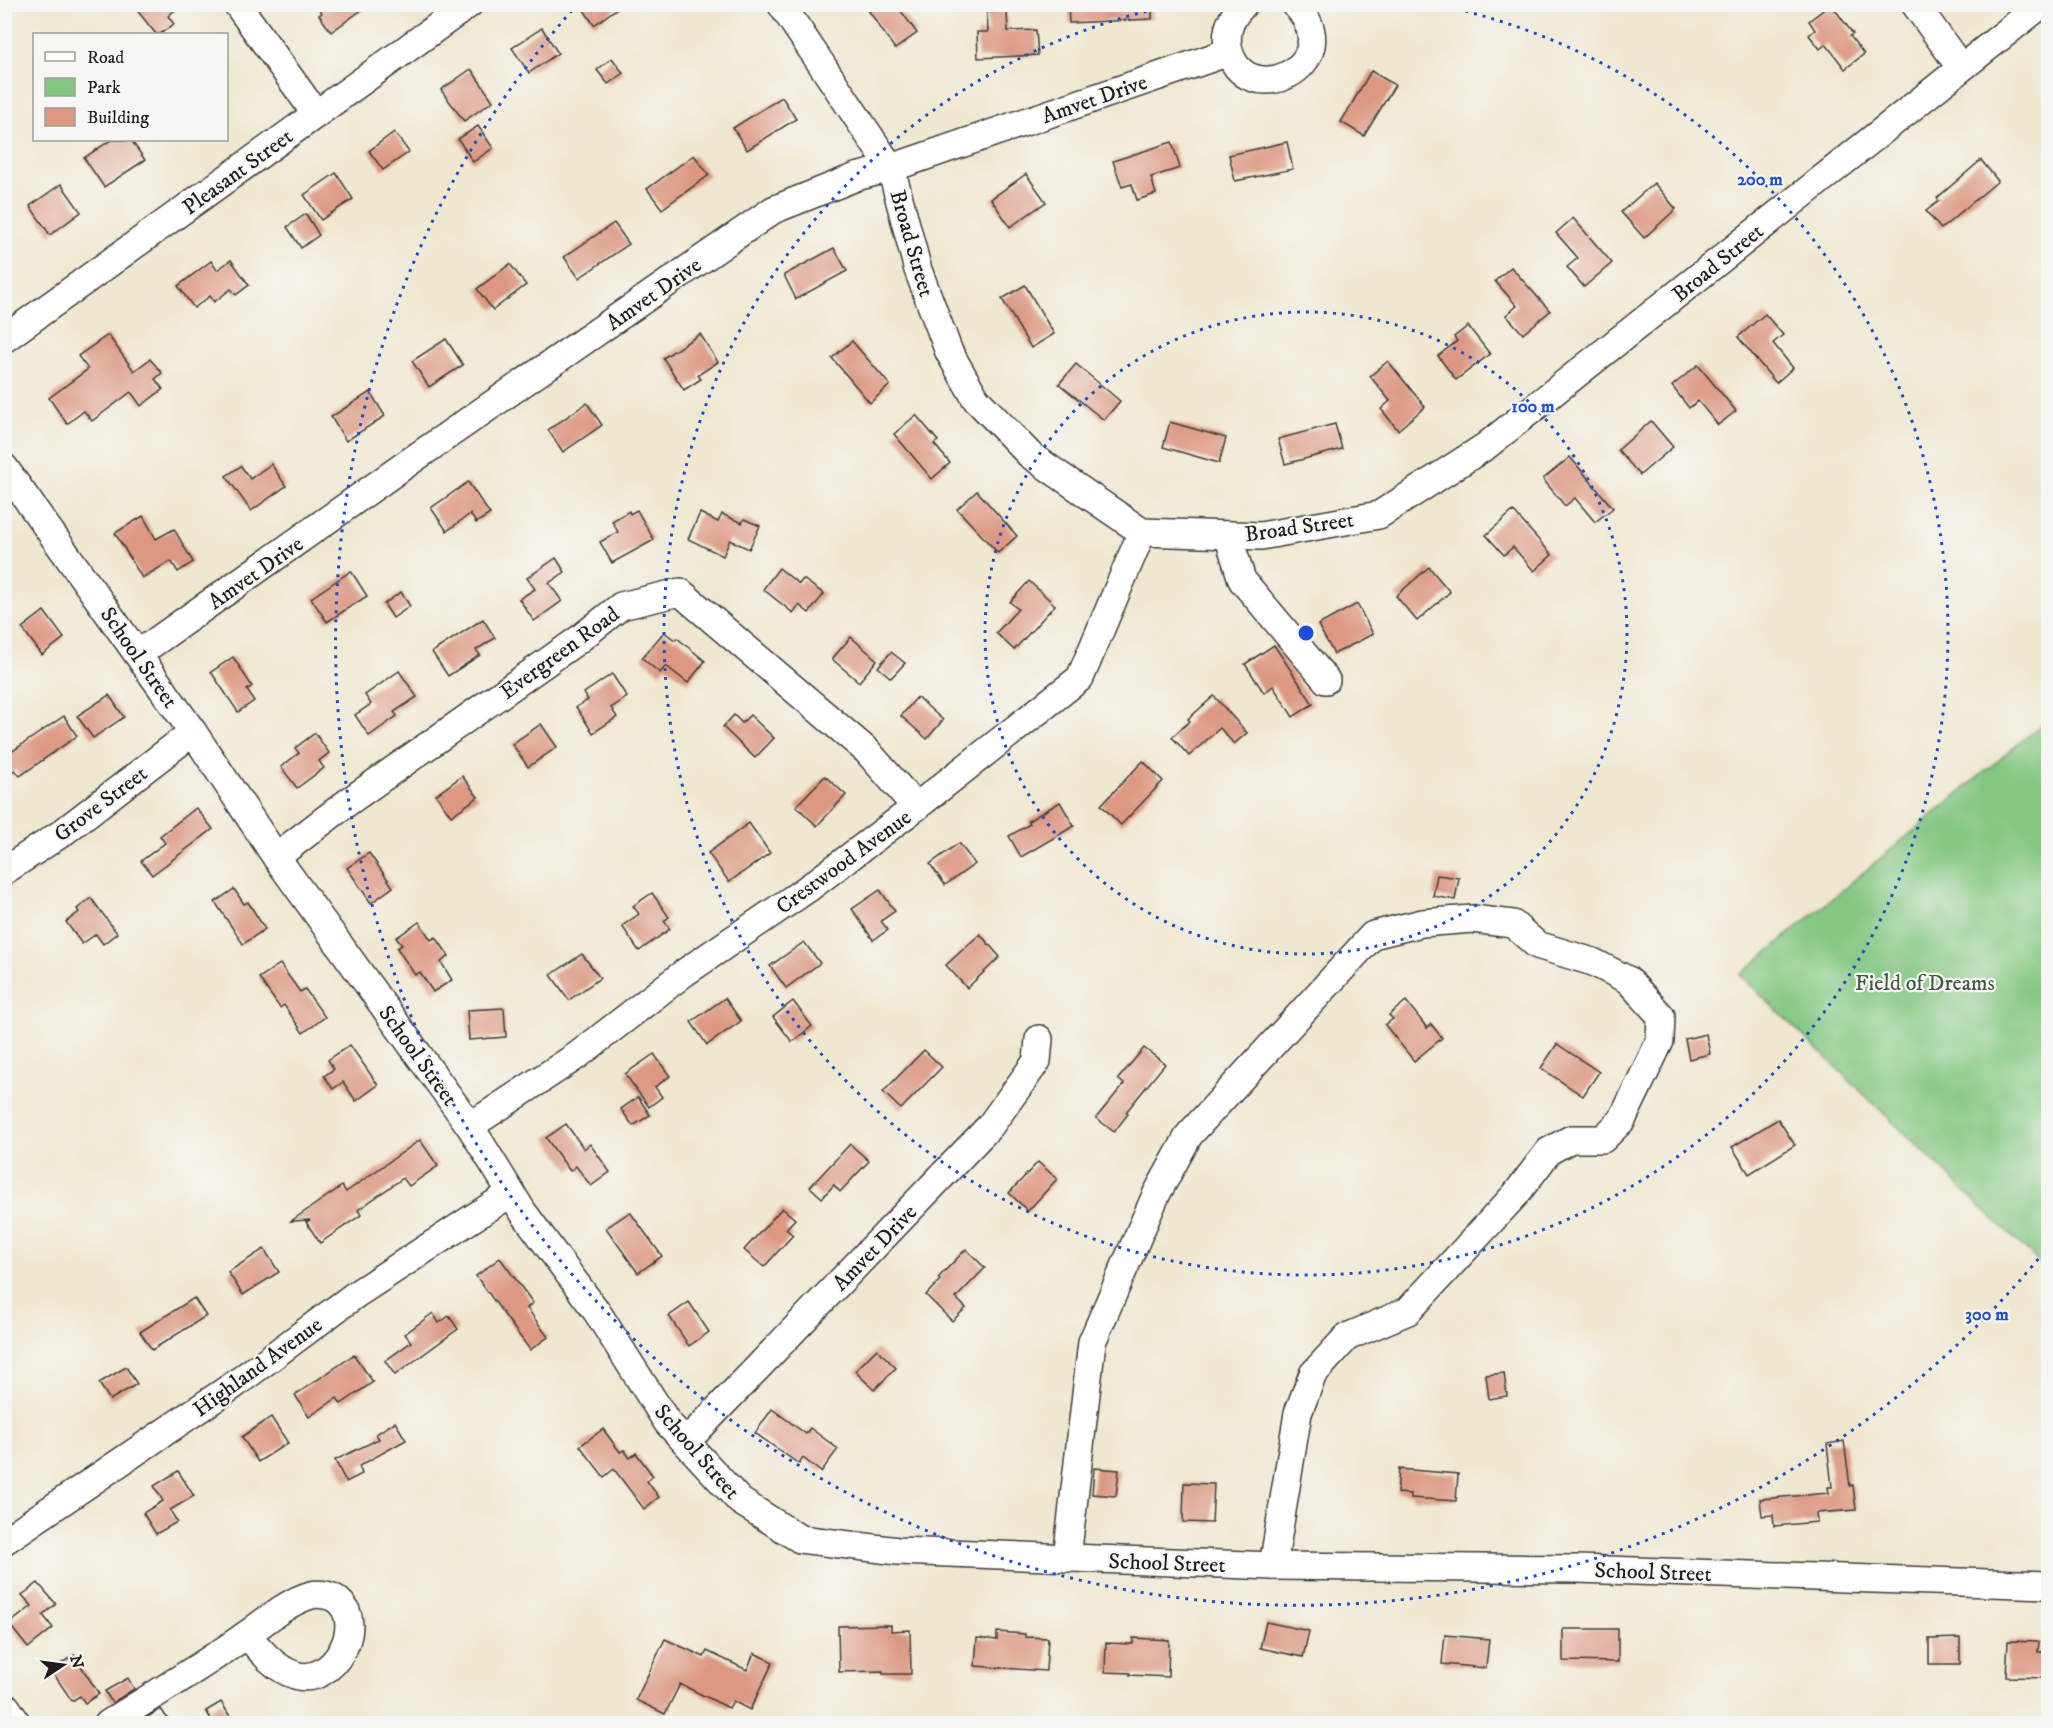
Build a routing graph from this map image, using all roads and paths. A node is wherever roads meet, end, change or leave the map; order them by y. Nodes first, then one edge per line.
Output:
1 (237, 4) edge
2 (469, 4) edge
3 (781, 4) edge
4 (1244, 4) edge
5 (1295, 4) edge
6 (1915, 4) edge
7 (2042, 4) edge
8 (1229, 52) junction
9 (1961, 68) junction
10 (316, 114) junction
11 (891, 168) junction
12 (4, 339) edge
13 (4, 466) edge
14 (1142, 532) junction
15 (1228, 535) junction
16 (138, 654) junction
17 (1326, 680) dead end
18 (193, 732) junction
19 (916, 807) junction
20 (276, 857) junction
21 (4, 871) edge
22 (1039, 1039) dead end
23 (470, 1126) junction
24 (511, 1193) junction
25 (686, 1442) junction
26 (4, 1540) edge
27 (1067, 1558) junction
28 (1273, 1566) junction
29 (2049, 1585) edge
30 (247, 1635) dead end
31 (4, 1709) edge
32 (14, 1724) edge
33 (108, 1724) edge

1 - 10 street
2 - 10 street, Pleasant Street
3 - 11 street, Broad Street
4 - 8 street
5 - 8 street
6 - 9 street
7 - 9 street, Broad Street
8 - 11 street, Amvet Drive
9 - 15 street, Broad Street
10 - 12 street, Pleasant Street
11 - 14 street, Broad Street
11 - 16 street, Amvet Drive
13 - 16 street, School Street
14 - 15 street, Broad Street
14 - 19 street, Crestwood Avenue
15 - 17 street
16 - 18 street, School Street
18 - 20 street, School Street
18 - 21 street, Grove Street
19 - 20 street, Evergreen Road
19 - 23 street, Crestwood Avenue
20 - 23 street, School Street
22 - 25 street, Amvet Drive
23 - 24 street, School Street
24 - 25 street, School Street
24 - 26 street, Highland Avenue
25 - 27 street, School Street
27 - 28 street, School Street
27 - 28 street
28 - 29 street, School Street
30 - 33 street
31 - 32 main road

